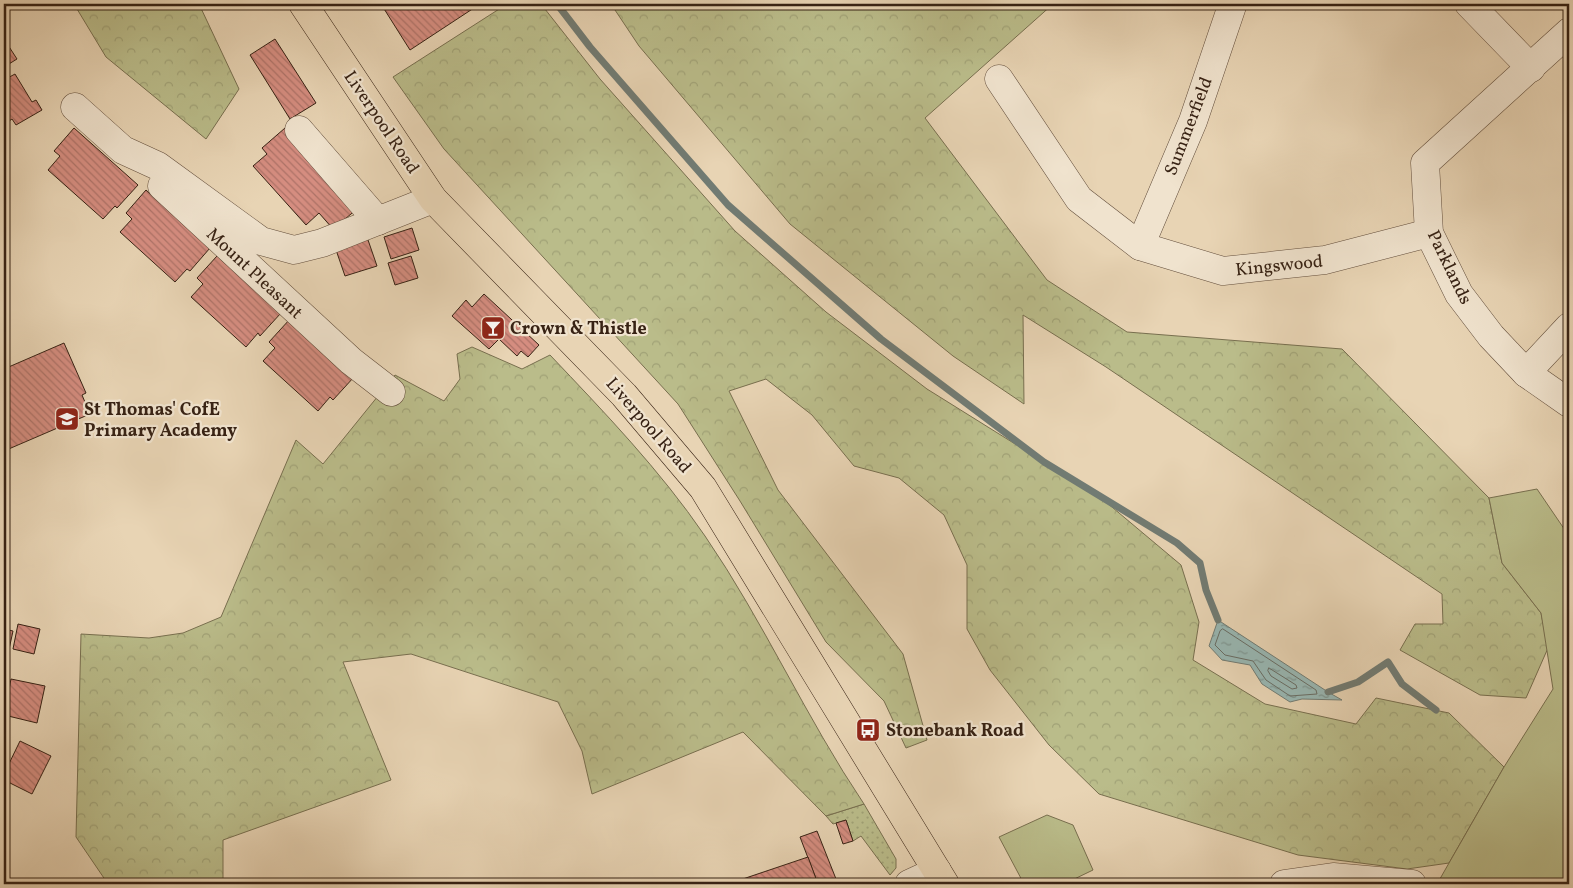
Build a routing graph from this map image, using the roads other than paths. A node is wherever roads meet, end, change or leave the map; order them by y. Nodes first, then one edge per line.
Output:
1 (303, 4) edge
2 (1469, 4) edge
3 (1232, 6) dead end
4 (1569, 32) edge
5 (1531, 68) junction
6 (998, 80) dead end
7 (75, 107) dead end
8 (298, 130) dead end
9 (123, 150) junction
10 (433, 199) junction
11 (378, 221) junction
12 (1429, 233) junction
13 (1140, 246) junction
14 (1569, 328) edge
15 (1526, 373) junction
16 (391, 392) dead end
17 (1569, 403) edge
18 (941, 877) edge
19 (909, 884) edge
20 (1284, 884) edge
21 (1412, 884) edge

1 - 10 main road, Liverpool Road
2 - 5 street
3 - 13 street, Summerfield
4 - 5 street, Parklands
5 - 12 street, Parklands
6 - 13 street, Kingswood
7 - 9 street, Mount Pleasant
8 - 11 street
9 - 11 street, Mount Pleasant
9 - 16 street, Mount Pleasant
10 - 11 street, Mount Pleasant
10 - 18 main road, Liverpool Road
12 - 13 street, Kingswood
12 - 15 street, Parklands
14 - 15 street
15 - 17 street, Parklands
18 - 19 street
20 - 21 street

